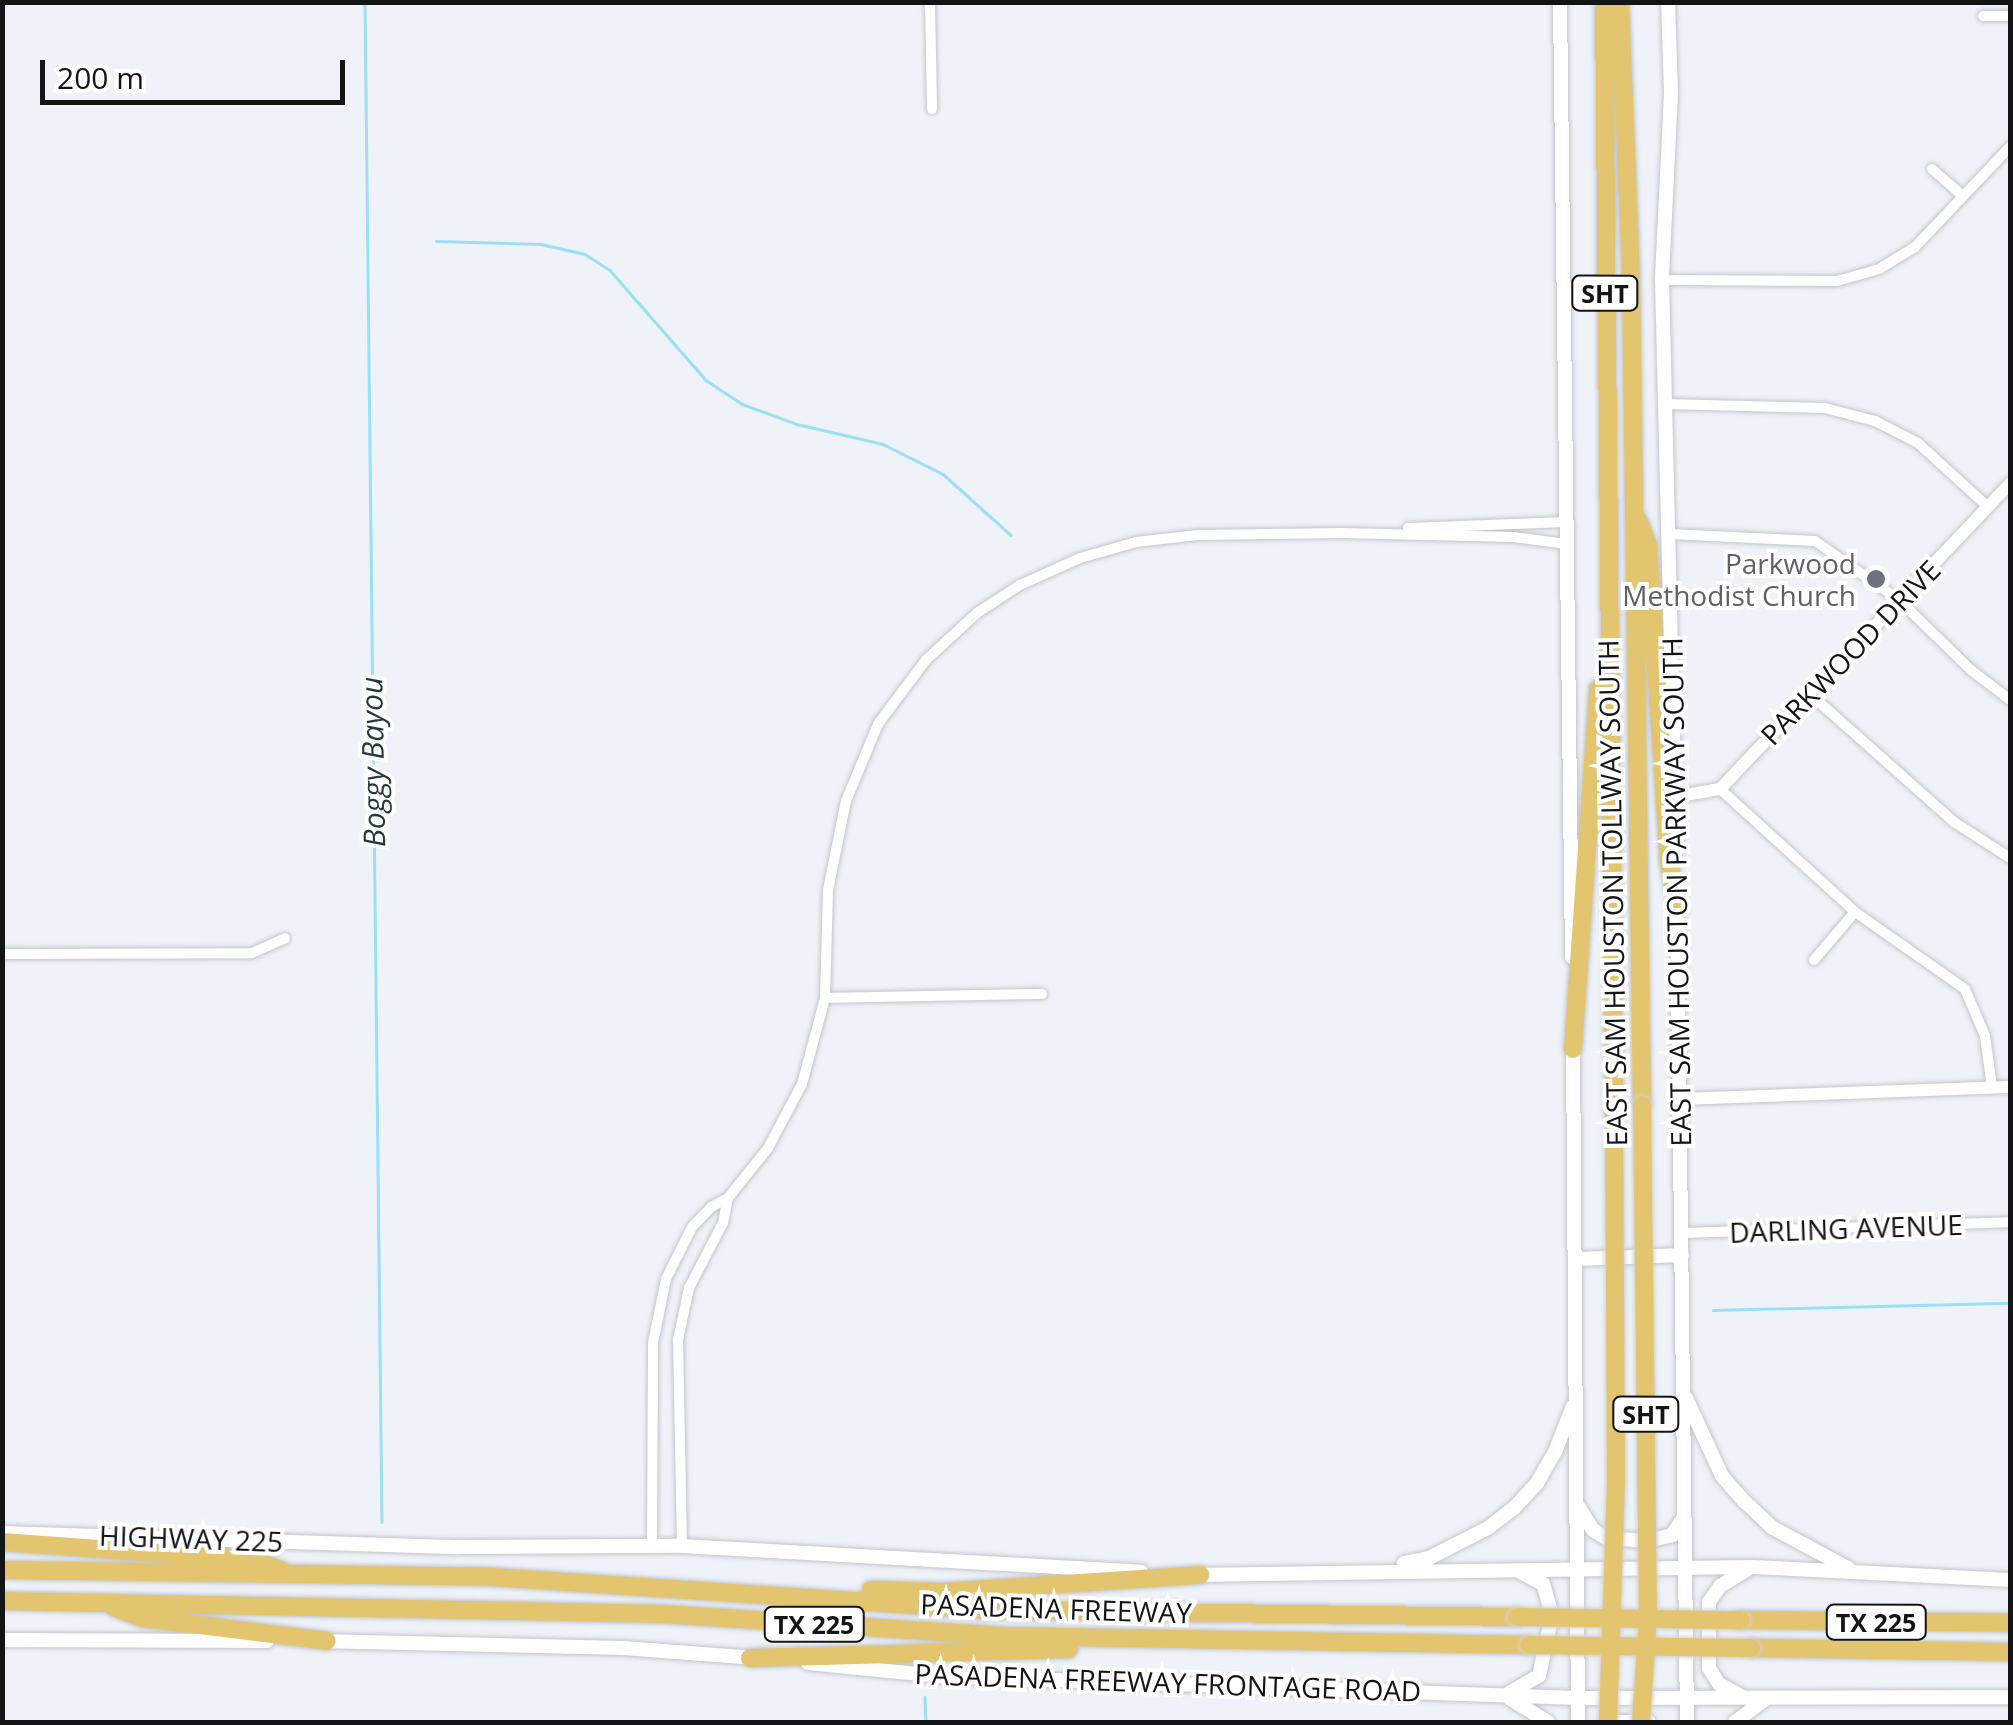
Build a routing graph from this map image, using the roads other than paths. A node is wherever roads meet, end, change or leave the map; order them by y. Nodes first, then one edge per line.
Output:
1 (930, 2) edge
2 (1560, 2) edge
3 (1604, 2) edge
4 (1620, 2) edge
5 (1668, 2) edge
6 (1983, 16) dead end
7 (2010, 16) edge
8 (932, 109) dead end
9 (2010, 147) edge
10 (1932, 168) dead end
11 (1963, 196) junction
12 (1662, 280) junction
13 (1665, 404) junction
14 (2010, 483) edge
15 (1988, 506) junction
16 (1634, 512) junction
17 (1566, 522) junction
18 (1342, 533) junction
19 (1670, 534) junction
20 (1566, 544) junction
21 (1606, 584) junction
22 (1899, 600) junction
23 (1810, 694) junction
24 (2010, 700) edge
25 (1720, 789) junction
26 (1675, 797) junction
27 (2010, 858) edge
28 (1678, 910) junction
29 (1855, 912) junction
30 (285, 938) dead end
31 (2, 954) edge
32 (1814, 960) dead end
33 (1042, 994) dead end
34 (826, 998) junction
35 (1573, 1049) junction
36 (2010, 1087) edge
37 (1992, 1088) junction
38 (1680, 1099) junction
39 (728, 1198) junction
40 (2010, 1222) edge
41 (1681, 1233) junction
42 (1682, 1254) junction
43 (1576, 1258) junction
44 (653, 1343) junction
45 (678, 1346) junction
46 (1683, 1392) junction
47 (1577, 1396) junction
48 (1578, 1506) junction
49 (1684, 1516) junction
50 (2, 1533) edge
51 (2, 1542) edge
52 (652, 1546) junction
53 (682, 1546) junction
54 (1754, 1567) junction
55 (1506, 1568) junction
56 (1578, 1568) junction
57 (1685, 1568) junction
58 (2, 1570) edge
59 (1366, 1570) junction
60 (1853, 1571) junction
61 (292, 1575) junction
62 (1200, 1575) junction
63 (2010, 1580) edge
64 (806, 1596) junction
65 (2, 1602) edge
66 (100, 1602) junction
67 (2010, 1623) edge
68 (2, 1640) edge
69 (327, 1641) junction
70 (1296, 1644) junction
71 (2010, 1652) edge
72 (750, 1658) junction
73 (1504, 1695) junction
74 (1579, 1698) junction
75 (1686, 1698) junction
76 (1744, 1698) junction
77 (2010, 1698) edge
78 (1766, 1699) junction
79 (1548, 1722) edge
80 (1578, 1722) edge
81 (1608, 1722) edge
82 (1617, 1722) edge
83 (1641, 1722) edge
84 (1650, 1722) edge
85 (1686, 1722) edge
86 (1734, 1722) edge

1 - 8 street
2 - 17 main road
3 - 21 highway, EAST SAM HOUSTON TOLLWAY SOUTH / SHT
4 - 16 highway, EAST SAM HOUSTON TOLLWAY SOUTH / SHT
5 - 12 main road, EAST SAM HOUSTON PARKWAY SOUTH
6 - 7 street
9 - 11 street
10 - 11 street
11 - 12 street
12 - 13 main road, EAST SAM HOUSTON PARKWAY SOUTH
13 - 15 street
13 - 19 main road, EAST SAM HOUSTON PARKWAY SOUTH
14 - 15 street, PARKWOOD DRIVE
15 - 22 street, PARKWOOD DRIVE
16 - 28 highway
16 - 83 highway, EAST SAM HOUSTON TOLLWAY SOUTH / SHT, bridge
17 - 18 street
17 - 20 main road
18 - 20 street
18 - 34 street
19 - 22 street
19 - 26 main road, EAST SAM HOUSTON PARKWAY SOUTH
20 - 35 main road
21 - 35 highway
21 - 81 highway, EAST SAM HOUSTON TOLLWAY SOUTH / SHT, bridge
22 - 23 street, PARKWOOD DRIVE
22 - 24 street
23 - 25 street, PARKWOOD DRIVE
23 - 27 street
25 - 26 street
25 - 29 street
26 - 28 main road, EAST SAM HOUSTON PARKWAY SOUTH
28 - 38 main road, EAST SAM HOUSTON PARKWAY SOUTH
29 - 32 street
29 - 37 street
30 - 31 street
33 - 34 street
34 - 39 street
35 - 43 main road
36 - 37 street
37 - 38 street
38 - 41 main road, EAST SAM HOUSTON PARKWAY SOUTH
39 - 44 street
39 - 45 street
40 - 41 street, DARLING AVENUE
41 - 42 main road, EAST SAM HOUSTON PARKWAY SOUTH
42 - 43 main road
42 - 46 main road, EAST SAM HOUSTON PARKWAY SOUTH
43 - 47 main road
44 - 45 street
44 - 52 street
45 - 53 street
46 - 49 main road, EAST SAM HOUSTON PARKWAY SOUTH
46 - 60 main road
47 - 48 main road
47 - 59 main road
48 - 49 main road
48 - 56 main road
49 - 57 main road, EAST SAM HOUSTON PARKWAY SOUTH
50 - 52 main road, HIGHWAY 225
51 - 61 highway
52 - 53 main road
53 - 62 main road
54 - 57 main road
54 - 60 main road
54 - 76 main road
55 - 56 main road
55 - 59 main road
55 - 73 main road
56 - 57 main road
56 - 74 main road
57 - 75 main road, EAST SAM HOUSTON PARKWAY SOUTH
58 - 61 highway, TX 225
59 - 62 main road
60 - 63 main road
61 - 64 highway, PASADENA FREEWAY / TX 225
62 - 64 highway
64 - 67 highway, PASADENA FREEWAY / TX 225, bridge
65 - 66 highway, TX 225
66 - 69 highway
66 - 70 highway, PASADENA FREEWAY / TX 225
68 - 69 main road
69 - 72 main road, PASADENA FREEWAY FRONTAGE ROAD
70 - 71 highway, PASADENA FREEWAY / TX 225, bridge
70 - 72 highway
72 - 73 main road, PASADENA FREEWAY FRONTAGE ROAD
73 - 74 main road, PASADENA FREEWAY FRONTAGE ROAD
73 - 79 main road
74 - 75 main road, PASADENA FREEWAY FRONTAGE ROAD
74 - 80 main road
75 - 76 main road, PASADENA FREEWAY FRONTAGE ROAD
75 - 85 main road, EAST SAM HOUSTON PARKWAY SOUTH
76 - 78 main road, PASADENA FREEWAY FRONTAGE ROAD
77 - 78 main road, PASADENA FREEWAY FRONTAGE ROAD
78 - 86 main road
82 - 84 main road

